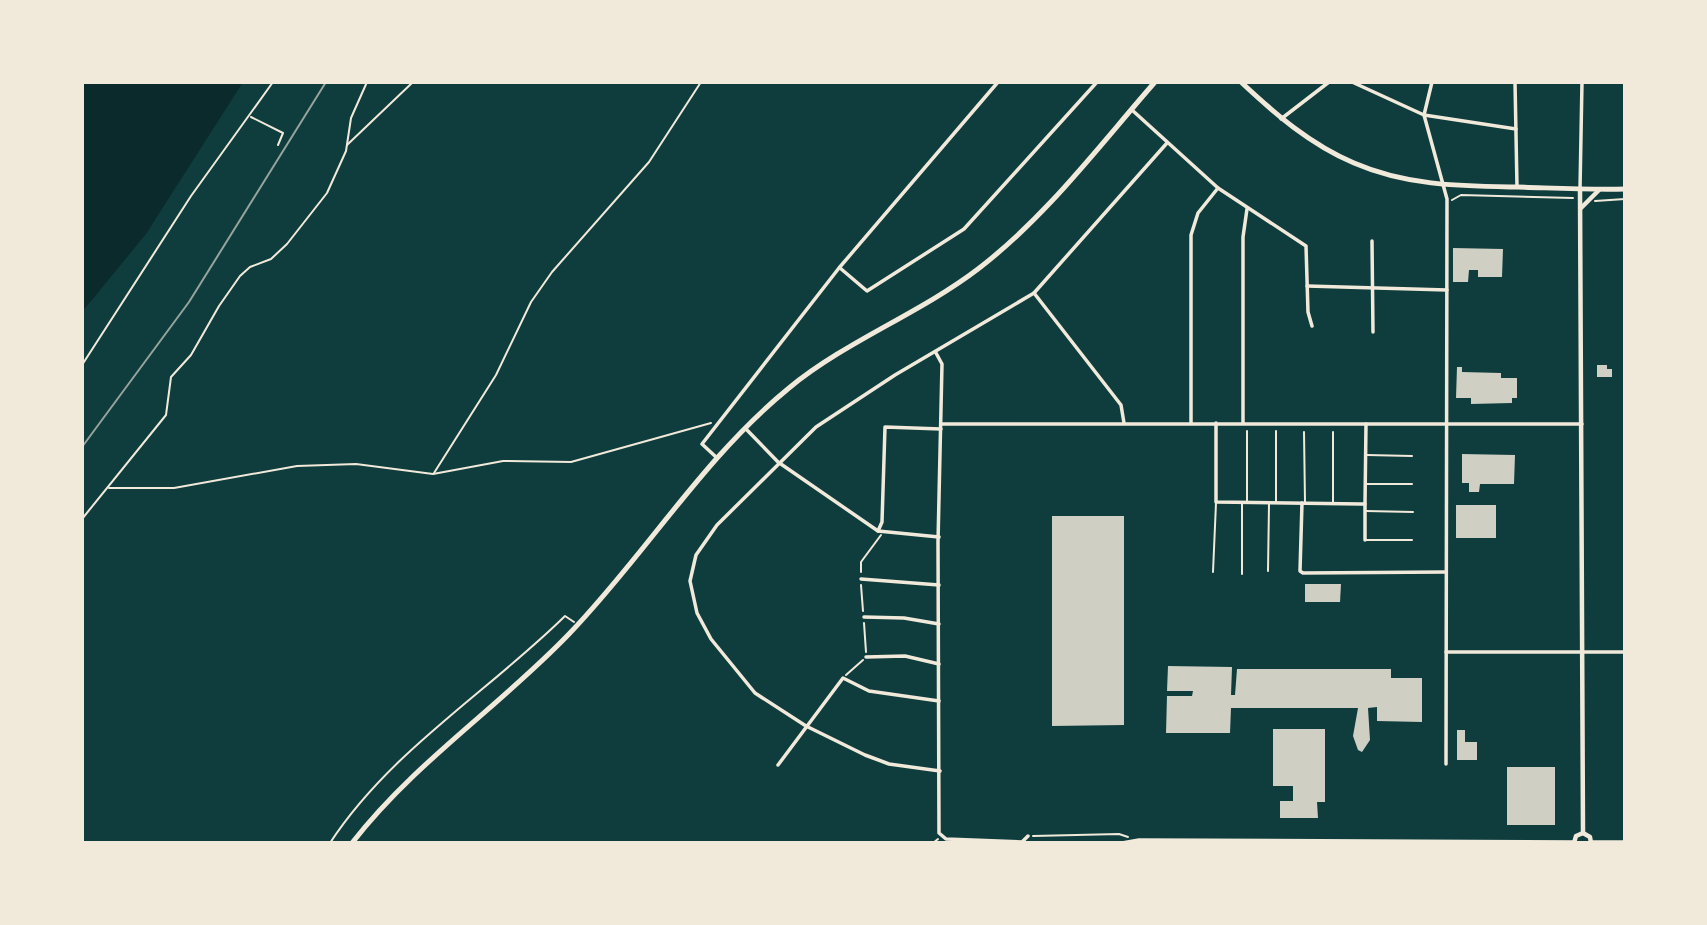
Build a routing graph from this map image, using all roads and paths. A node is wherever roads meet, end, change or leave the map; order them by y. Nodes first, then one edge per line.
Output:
1 (273, 82) edge
2 (367, 82) edge
3 (413, 82) edge
4 (701, 82) edge
5 (998, 82) edge
6 (1097, 82) edge
7 (1155, 82) edge
8 (1241, 82) edge
9 (1329, 82) edge
10 (1352, 82) edge
11 (1432, 82) edge
12 (1515, 82) edge
13 (1582, 82) edge
14 (1132, 110) junction
15 (1424, 115) junction
16 (250, 116) junction
17 (1281, 119) junction
18 (1516, 129) junction
19 (1167, 143) junction
20 (278, 145) dead end
21 (347, 145) junction
22 (1444, 186) junction
23 (1517, 187) junction
24 (1218, 188) junction
25 (1580, 189) junction
26 (1599, 189) junction
27 (1625, 189) edge
28 (1572, 198) dead end
29 (1625, 199) edge
30 (1451, 200) dead end
31 (1597, 202) dead end
32 (1247, 209) junction
33 (1580, 209) junction
34 (1372, 241) dead end
35 (839, 268) junction
36 (1307, 286) junction
37 (1372, 288) junction
38 (1447, 290) junction
39 (1034, 293) junction
40 (1312, 326) dead end
41 (1373, 332) dead end
42 (936, 353) junction
43 (82, 365) edge
44 (719, 421) junction
45 (1124, 423) junction
46 (1191, 423) junction
47 (1216, 423) junction
48 (1243, 423) junction
49 (1366, 424) junction
50 (1446, 424) junction
51 (1582, 424) junction
52 (941, 426) junction
53 (744, 427) junction
54 (1247, 431) dead end
55 (1276, 431) dead end
56 (1304, 432) dead end
57 (1333, 432) dead end
58 (1366, 455) junction
59 (1412, 456) dead end
60 (716, 457) junction
61 (778, 463) junction
62 (433, 474) junction
63 (1365, 484) junction
64 (1412, 484) dead end
65 (109, 488) junction
66 (1216, 502) junction
67 (1245, 502) junction
68 (1269, 503) junction
69 (1276, 503) junction
70 (1303, 503) junction
71 (1333, 503) junction
72 (1365, 504) junction
73 (1365, 511) junction
74 (1413, 512) dead end
75 (82, 519) edge
76 (880, 532) junction
77 (939, 537) junction
78 (1365, 540) joint
79 (1412, 540) dead end
80 (1268, 571) dead end
81 (1213, 572) dead end
82 (1446, 572) junction
83 (1242, 574) dead end
84 (861, 579) junction
85 (940, 585) junction
86 (864, 617) junction
87 (939, 624) junction
88 (578, 625) junction
89 (1446, 652) junction
90 (1582, 652) junction
91 (1625, 652) edge
92 (866, 657) junction
93 (939, 664) junction
94 (843, 678) junction
95 (939, 701) junction
96 (806, 726) junction
97 (1446, 764) dead end
98 (778, 765) dead end
99 (940, 771) junction
100 (1583, 833) junction
101 (1028, 836) joint
102 (942, 837) junction
103 (1139, 841) edge
104 (1574, 842) edge
105 (1592, 842) edge
106 (1625, 842) edge
107 (330, 843) edge
108 (352, 843) edge
109 (933, 843) edge
110 (1122, 843) edge

1 - 16 path
2 - 21 path
3 - 21 path
4 - 62 path
5 - 35 street
6 - 35 street
7 - 14 main road
8 - 17 main road
9 - 17 street
10 - 15 street
11 - 15 street
12 - 18 street
13 - 25 street
14 - 19 street
14 - 53 main road
15 - 18 street
15 - 22 street
16 - 20 path
16 - 43 path
17 - 22 main road
18 - 23 street
19 - 24 street
19 - 39 street
21 - 65 path
22 - 23 main road
22 - 38 street
23 - 25 main road
24 - 32 street
24 - 46 street
25 - 26 main road
25 - 33 street
26 - 27 main road
26 - 33 street
28 - 30 path
29 - 31 path
32 - 36 street
32 - 48 street
33 - 51 street
34 - 37 street
35 - 44 street
36 - 37 street
36 - 40 street
37 - 38 street
37 - 41 street
38 - 50 street
39 - 42 street
39 - 45 street
42 - 52 street
42 - 61 street
44 - 60 street
44 - 62 path
45 - 46 street
45 - 52 street
46 - 47 street
47 - 48 street
47 - 66 street
48 - 49 street
49 - 50 street
49 - 58 street
50 - 51 street
50 - 82 street
51 - 90 street
52 - 76 street
52 - 77 street
53 - 60 main road
53 - 61 street
54 - 67 lane
55 - 69 lane
56 - 70 lane
57 - 71 lane
58 - 59 lane
58 - 63 street
60 - 88 main road
61 - 76 street
61 - 96 street
62 - 65 path
63 - 64 lane
63 - 72 street
65 - 75 path
66 - 67 street
66 - 81 lane
67 - 68 street
67 - 83 lane
68 - 69 street
68 - 80 lane
69 - 70 street
70 - 71 street
70 - 82 street
71 - 72 street
72 - 73 street
73 - 74 lane
73 - 78 street
76 - 77 street
76 - 84 path
77 - 85 street
78 - 79 lane
82 - 89 street
84 - 85 street
84 - 86 path
85 - 87 street
86 - 87 street
86 - 92 path
87 - 93 street
88 - 107 path
88 - 108 main road
89 - 90 street
89 - 97 street
90 - 91 street
90 - 100 street
92 - 93 street
92 - 94 path
93 - 95 street
94 - 95 street
94 - 96 street
95 - 99 street
96 - 98 street
96 - 99 street
99 - 102 street
100 - 104 street
100 - 105 street
101 - 102 street
101 - 103 path
102 - 109 path
103 - 104 street
103 - 110 street
105 - 106 street

